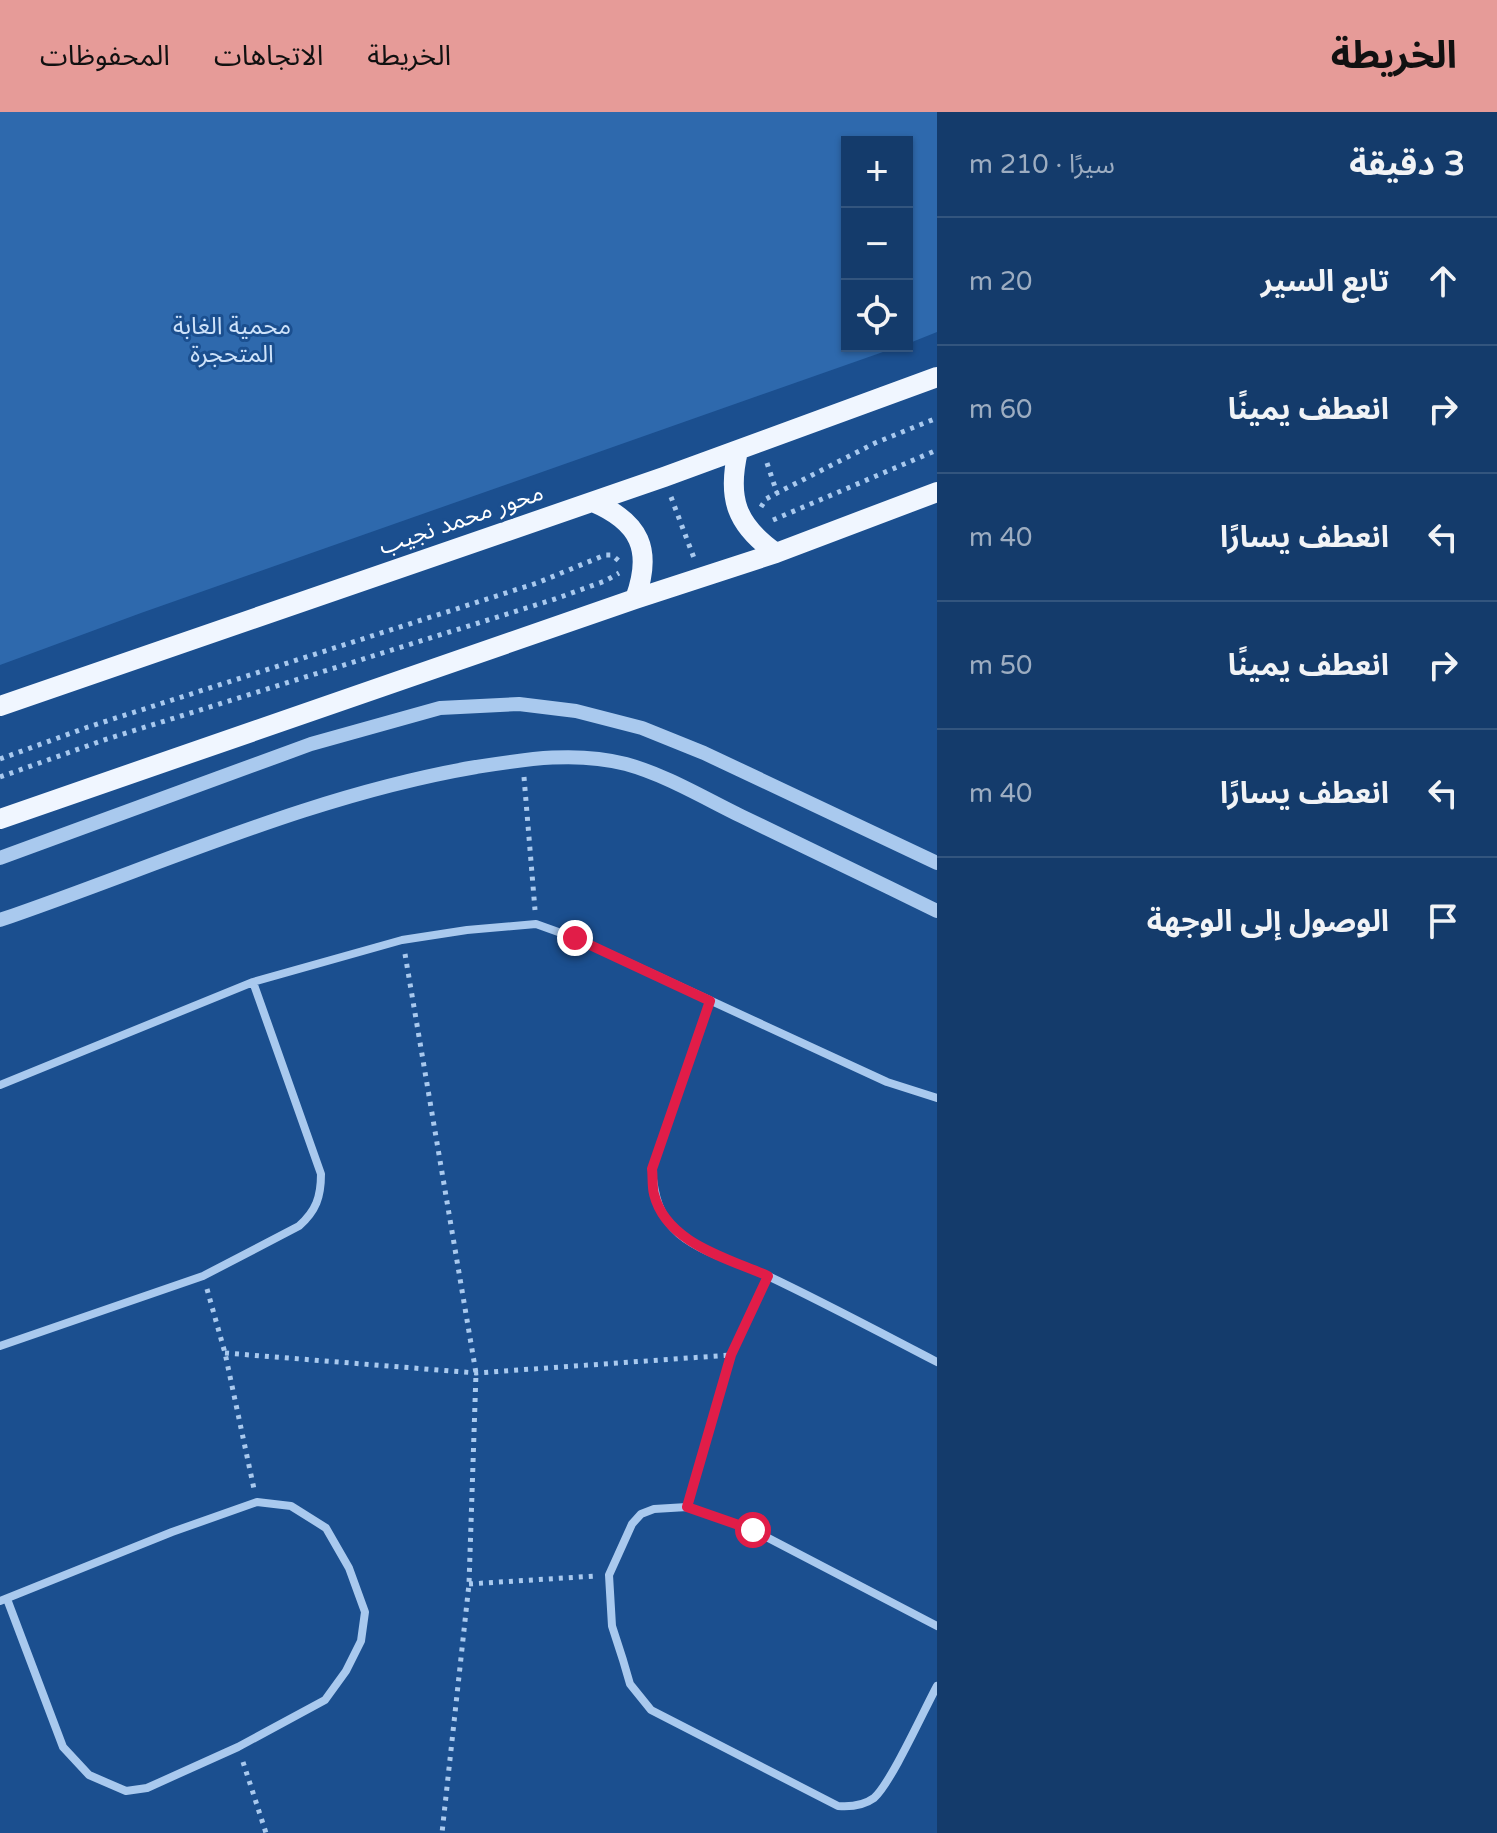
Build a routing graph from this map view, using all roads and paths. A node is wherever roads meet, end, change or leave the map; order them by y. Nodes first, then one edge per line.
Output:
1 (937, 377) edge
2 (937, 418) edge
3 (760, 443) junction
4 (937, 450) edge
5 (738, 451) junction
6 (664, 477) junction
7 (937, 492) edge
8 (777, 493) junction
9 (593, 502) junction
10 (776, 553) junction
11 (702, 578) junction
12 (635, 599) junction
13 (0, 706) edge
14 (0, 759) edge
15 (522, 760) junction
16 (0, 777) edge
17 (0, 819) edge
18 (0, 858) edge
19 (937, 863) edge
20 (937, 911) edge
21 (0, 920) edge
22 (536, 924) junction
23 (402, 940) junction
24 (253, 982) junction
25 (710, 1001) junction
26 (0, 1085) edge
27 (937, 1098) edge
28 (203, 1276) junction
29 (768, 1276) junction
30 (0, 1346) edge
31 (225, 1353) junction
32 (731, 1355) junction
33 (937, 1362) edge
34 (476, 1373) junction
35 (257, 1502) junction
36 (687, 1507) junction
37 (609, 1575) junction
38 (469, 1584) junction
39 (4, 1600) edge
40 (937, 1626) edge
41 (937, 1686) edge
42 (238, 1747) junction
43 (266, 1833) edge
44 (442, 1833) edge

1 - 3 main road, محور محمد نجيب
2 - 8 path
3 - 5 main road, محور محمد نجيب
3 - 8 path
4 - 8 path
5 - 6 main road, محور محمد نجيب
5 - 10 main road
6 - 9 main road, محور محمد نجيب
6 - 11 path
7 - 10 main road
9 - 12 main road
9 - 13 main road, محور محمد نجيب
10 - 11 main road
11 - 12 main road
12 - 17 main road
14 - 16 path
15 - 20 street
15 - 21 street
15 - 22 path
18 - 19 street
22 - 23 street
22 - 25 street
23 - 24 street
23 - 34 path
24 - 26 street
24 - 28 street
25 - 27 street
25 - 29 street
28 - 30 street
28 - 31 path
29 - 32 path
29 - 33 street
31 - 34 path
31 - 35 path
32 - 34 path
32 - 36 path
34 - 38 path
35 - 39 street
35 - 42 street
36 - 37 street
36 - 40 street
37 - 38 path
37 - 41 street
38 - 44 path
39 - 42 street
42 - 43 path

